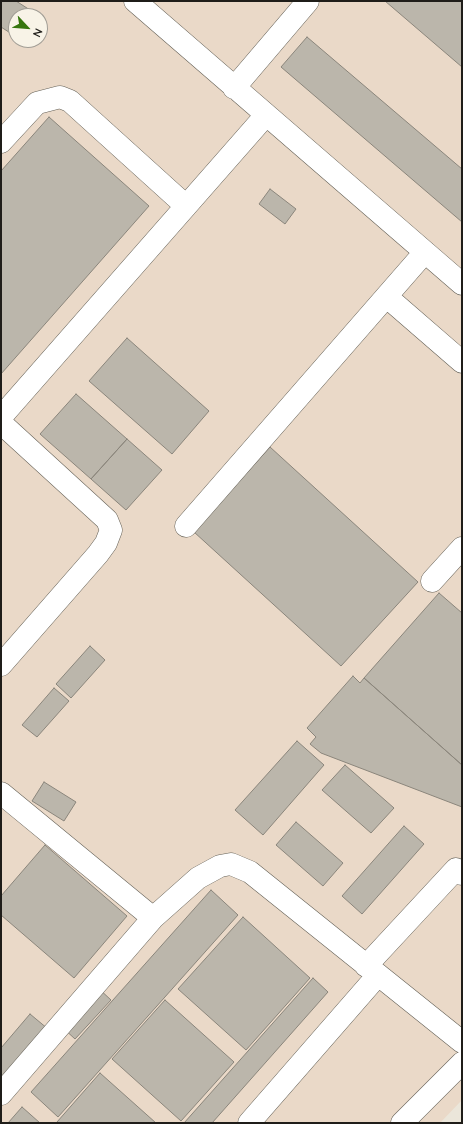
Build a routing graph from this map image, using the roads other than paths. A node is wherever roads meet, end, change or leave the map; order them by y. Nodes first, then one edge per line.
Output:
1 (135, 1) edge
2 (308, 1) edge
3 (234, 88) junction
4 (266, 115) junction
5 (1, 142) edge
6 (186, 206) junction
7 (425, 252) junction
8 (462, 284) edge
9 (387, 297) junction
10 (462, 362) edge
11 (1, 417) edge
12 (1, 423) edge
13 (186, 526) dead end
14 (462, 548) edge
15 (432, 581) dead end
16 (1, 665) edge
17 (1, 793) edge
18 (462, 874) edge
19 (153, 918) junction
20 (372, 970) junction
21 (462, 1042) edge
22 (462, 1063) edge
23 (1, 1094) edge
24 (249, 1123) edge
25 (402, 1123) edge

1 - 3 street
2 - 3 street
3 - 4 street
4 - 6 street
4 - 7 street
5 - 6 street
6 - 11 street
7 - 8 street
7 - 9 street
9 - 10 street
9 - 13 street
12 - 16 street
14 - 15 street
17 - 19 street
18 - 20 street
19 - 20 street
19 - 23 street
20 - 21 street
20 - 24 street
22 - 25 street

